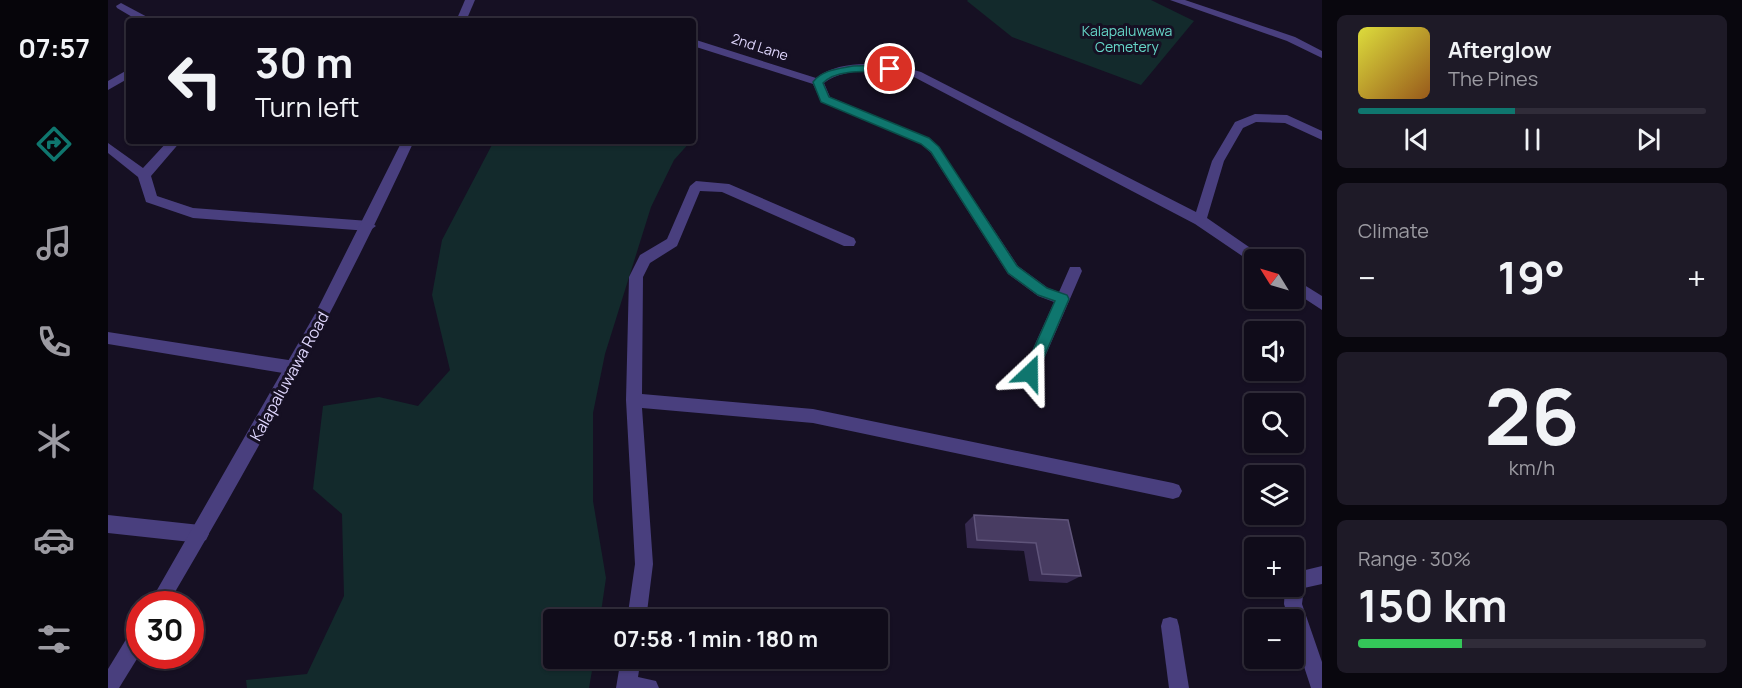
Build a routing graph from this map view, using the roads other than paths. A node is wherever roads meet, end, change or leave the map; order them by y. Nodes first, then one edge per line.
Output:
1 (470, 0) edge
2 (1175, 0) edge
3 (121, 6) dead end
4 (142, 18) edge
5 (463, 18) edge
6 (1292, 39) junction
7 (696, 43) edge
8 (1322, 46) edge
9 (1322, 55) edge
10 (126, 75) edge
11 (818, 82) junction
12 (108, 86) edge
13 (1322, 136) edge
14 (172, 144) edge
15 (407, 144) edge
16 (108, 147) edge
17 (144, 175) junction
18 (1200, 220) junction
19 (369, 226) junction
20 (849, 242) dead end
21 (1244, 251) edge
22 (1075, 271) dead end
23 (1304, 292) edge
24 (1062, 299) junction
25 (1322, 304) edge
26 (108, 338) edge
27 (295, 368) junction
28 (1030, 373) dead end
29 (634, 400) junction
30 (1173, 490) dead end
31 (108, 524) edge
32 (200, 534) junction
33 (1322, 575) edge
34 (166, 591) edge
35 (638, 609) edge
36 (1170, 626) dead end
37 (126, 658) edge
38 (629, 669) edge
39 (626, 686) edge
40 (108, 687) edge
41 (649, 688) edge
42 (1179, 688) edge
43 (1321, 688) edge

1 - 5 street
2 - 6 street
3 - 4 street
6 - 8 street
6 - 9 street
7 - 11 street, 2nd Lane
10 - 12 street
11 - 18 street
11 - 24 street
13 - 18 street
14 - 17 street
15 - 19 street, Kalapaluwawa Road
16 - 17 street
17 - 19 street
18 - 21 street
19 - 27 street, Kalapaluwawa Road
20 - 29 street
22 - 24 street
23 - 25 street
24 - 28 street
26 - 27 street
27 - 32 street, Kalapaluwawa Road
29 - 30 street
29 - 35 street
31 - 32 street
32 - 34 street, Kalapaluwawa Road
33 - 43 street
36 - 42 street
37 - 40 street
38 - 39 street
39 - 41 street

